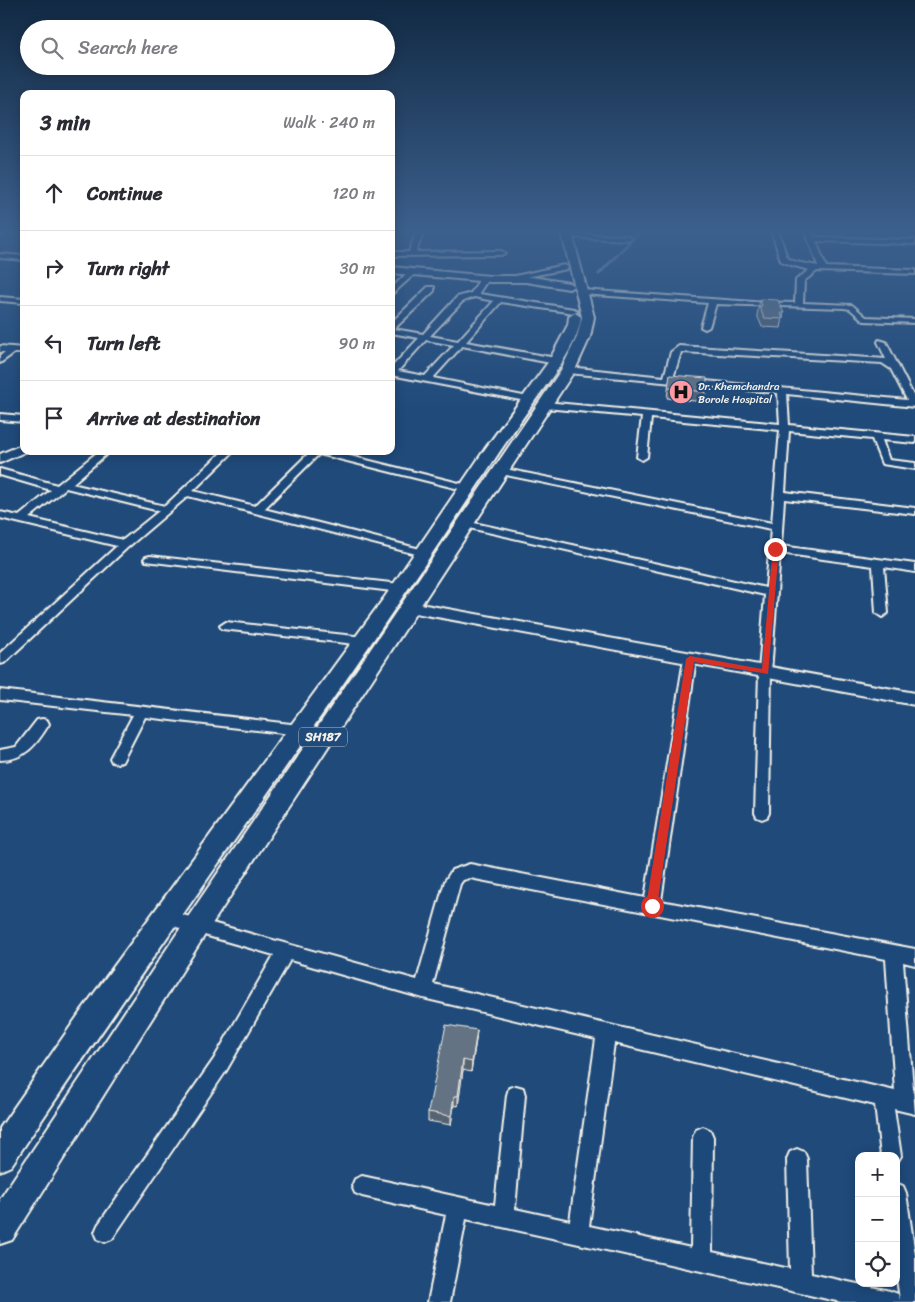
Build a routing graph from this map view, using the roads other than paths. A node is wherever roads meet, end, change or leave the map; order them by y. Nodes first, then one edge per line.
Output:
1 (429, 291) edge
2 (477, 291) edge
3 (559, 291) edge
4 (573, 291) edge
5 (593, 291) edge
6 (800, 291) edge
7 (475, 294) junction
8 (0, 299) edge
9 (500, 299) junction
10 (20, 301) edge
11 (713, 301) junction
12 (799, 305) junction
13 (915, 321) edge
14 (395, 325) edge
15 (705, 326) dead end
16 (395, 330) edge
17 (424, 337) junction
18 (882, 342) dead end
19 (459, 343) junction
20 (0, 349) edge
21 (12, 350) junction
22 (20, 351) edge
23 (0, 360) edge
24 (893, 364) junction
25 (562, 366) junction
26 (395, 369) edge
27 (395, 373) edge
28 (427, 380) junction
29 (668, 380) junction
30 (782, 391) junction
31 (537, 403) junction
32 (914, 404) edge
33 (647, 415) junction
34 (0, 417) edge
35 (20, 420) edge
36 (785, 428) junction
37 (876, 436) junction
38 (915, 440) edge
39 (20, 450) edge
40 (100, 455) edge
41 (225, 455) edge
42 (313, 455) edge
43 (333, 455) edge
44 (642, 457) dead end
45 (0, 459) edge
46 (915, 466) edge
47 (501, 471) junction
48 (0, 472) edge
49 (62, 487) junction
50 (467, 488) junction
51 (186, 492) junction
52 (780, 495) junction
53 (167, 510) junction
54 (257, 510) junction
55 (915, 512) edge
56 (3, 519) edge
57 (21, 520) junction
58 (464, 524) junction
59 (777, 527) junction
60 (123, 546) junction
61 (775, 549) junction
62 (424, 553) junction
63 (150, 560) dead end
64 (878, 563) junction
65 (915, 568) edge
66 (772, 593) junction
67 (405, 598) junction
68 (882, 613) dead end
69 (226, 626) dead end
70 (364, 641) junction
71 (690, 659) junction
72 (0, 660) edge
73 (766, 672) junction
74 (0, 696) edge
75 (915, 700) edge
76 (141, 712) junction
77 (42, 724) dead end
78 (300, 729) junction
79 (325, 733) junction
80 (0, 755) edge
81 (117, 758) dead end
82 (762, 813) dead end
83 (652, 906) junction
84 (165, 917) junction
85 (196, 927) junction
86 (285, 952) junction
87 (894, 953) junction
88 (915, 957) edge
89 (423, 990) junction
90 (606, 1033) junction
91 (516, 1095) dead end
92 (883, 1098) junction
93 (910, 1104) edge
94 (703, 1137) dead end
95 (890, 1152) edge
96 (0, 1155) edge
97 (797, 1159) dead end
98 (362, 1186) dead end
99 (897, 1197) edge
100 (458, 1207) junction
101 (504, 1217) junction
102 (0, 1228) edge
103 (105, 1232) dead end
104 (578, 1234) junction
105 (701, 1260) junction
106 (801, 1283) junction
107 (439, 1302) edge
108 (890, 1302) edge
109 (911, 1302) edge

1 - 14 street
2 - 7 street
3 - 9 street
4 - 25 main road, SH187
5 - 11 street
6 - 12 street
7 - 9 street
7 - 17 street
8 - 10 street
9 - 19 street
11 - 12 street
11 - 15 street
12 - 13 street
16 - 17 street
17 - 19 street
17 - 26 street
18 - 24 street
19 - 25 street
19 - 28 street
20 - 21 street
21 - 22 street
21 - 23 street
24 - 29 street
24 - 32 street
25 - 29 street
25 - 31 main road, SH187
27 - 28 street
28 - 31 street
29 - 30 street
30 - 32 street
30 - 36 street
31 - 33 street
31 - 47 main road, SH187
31 - 50 main road, SH187
33 - 36 street
33 - 44 street
34 - 35 street
36 - 37 street
36 - 52 street
37 - 38 street
37 - 46 street
39 - 45 street
40 - 49 street
41 - 51 street
42 - 54 street
43 - 50 street
47 - 58 main road, SH187
47 - 59 street
48 - 49 street
49 - 53 street
49 - 57 street
50 - 62 main road, SH187
51 - 53 street
51 - 54 street
52 - 55 street
52 - 59 street
53 - 60 street
54 - 62 street
56 - 57 street
57 - 60 street
58 - 66 street
58 - 67 main road, SH187
59 - 61 street
60 - 72 street
61 - 64 street
61 - 66 street
62 - 67 main road, SH187
63 - 67 street
64 - 65 street
64 - 68 street
66 - 73 street
67 - 70 main road, SH187
67 - 71 street
67 - 79 main road, SH187
69 - 70 street
70 - 78 main road, SH187
71 - 73 street
71 - 83 street
73 - 75 street
73 - 82 street
74 - 76 street
76 - 78 street
76 - 81 street
77 - 80 street
78 - 79 street
78 - 84 main road, SH187
79 - 85 main road, SH187
83 - 87 street
83 - 89 street
84 - 85 street
84 - 96 main road, SH187
85 - 86 street
85 - 102 main road, SH187
86 - 89 street
86 - 103 street
87 - 88 street
87 - 93 street
89 - 90 street
90 - 92 street
90 - 104 street
91 - 101 street
92 - 93 street
92 - 95 street
94 - 105 street
97 - 106 street
98 - 100 street
99 - 109 street
100 - 101 street
100 - 107 street
101 - 104 street
104 - 105 street
105 - 106 street
106 - 108 street

